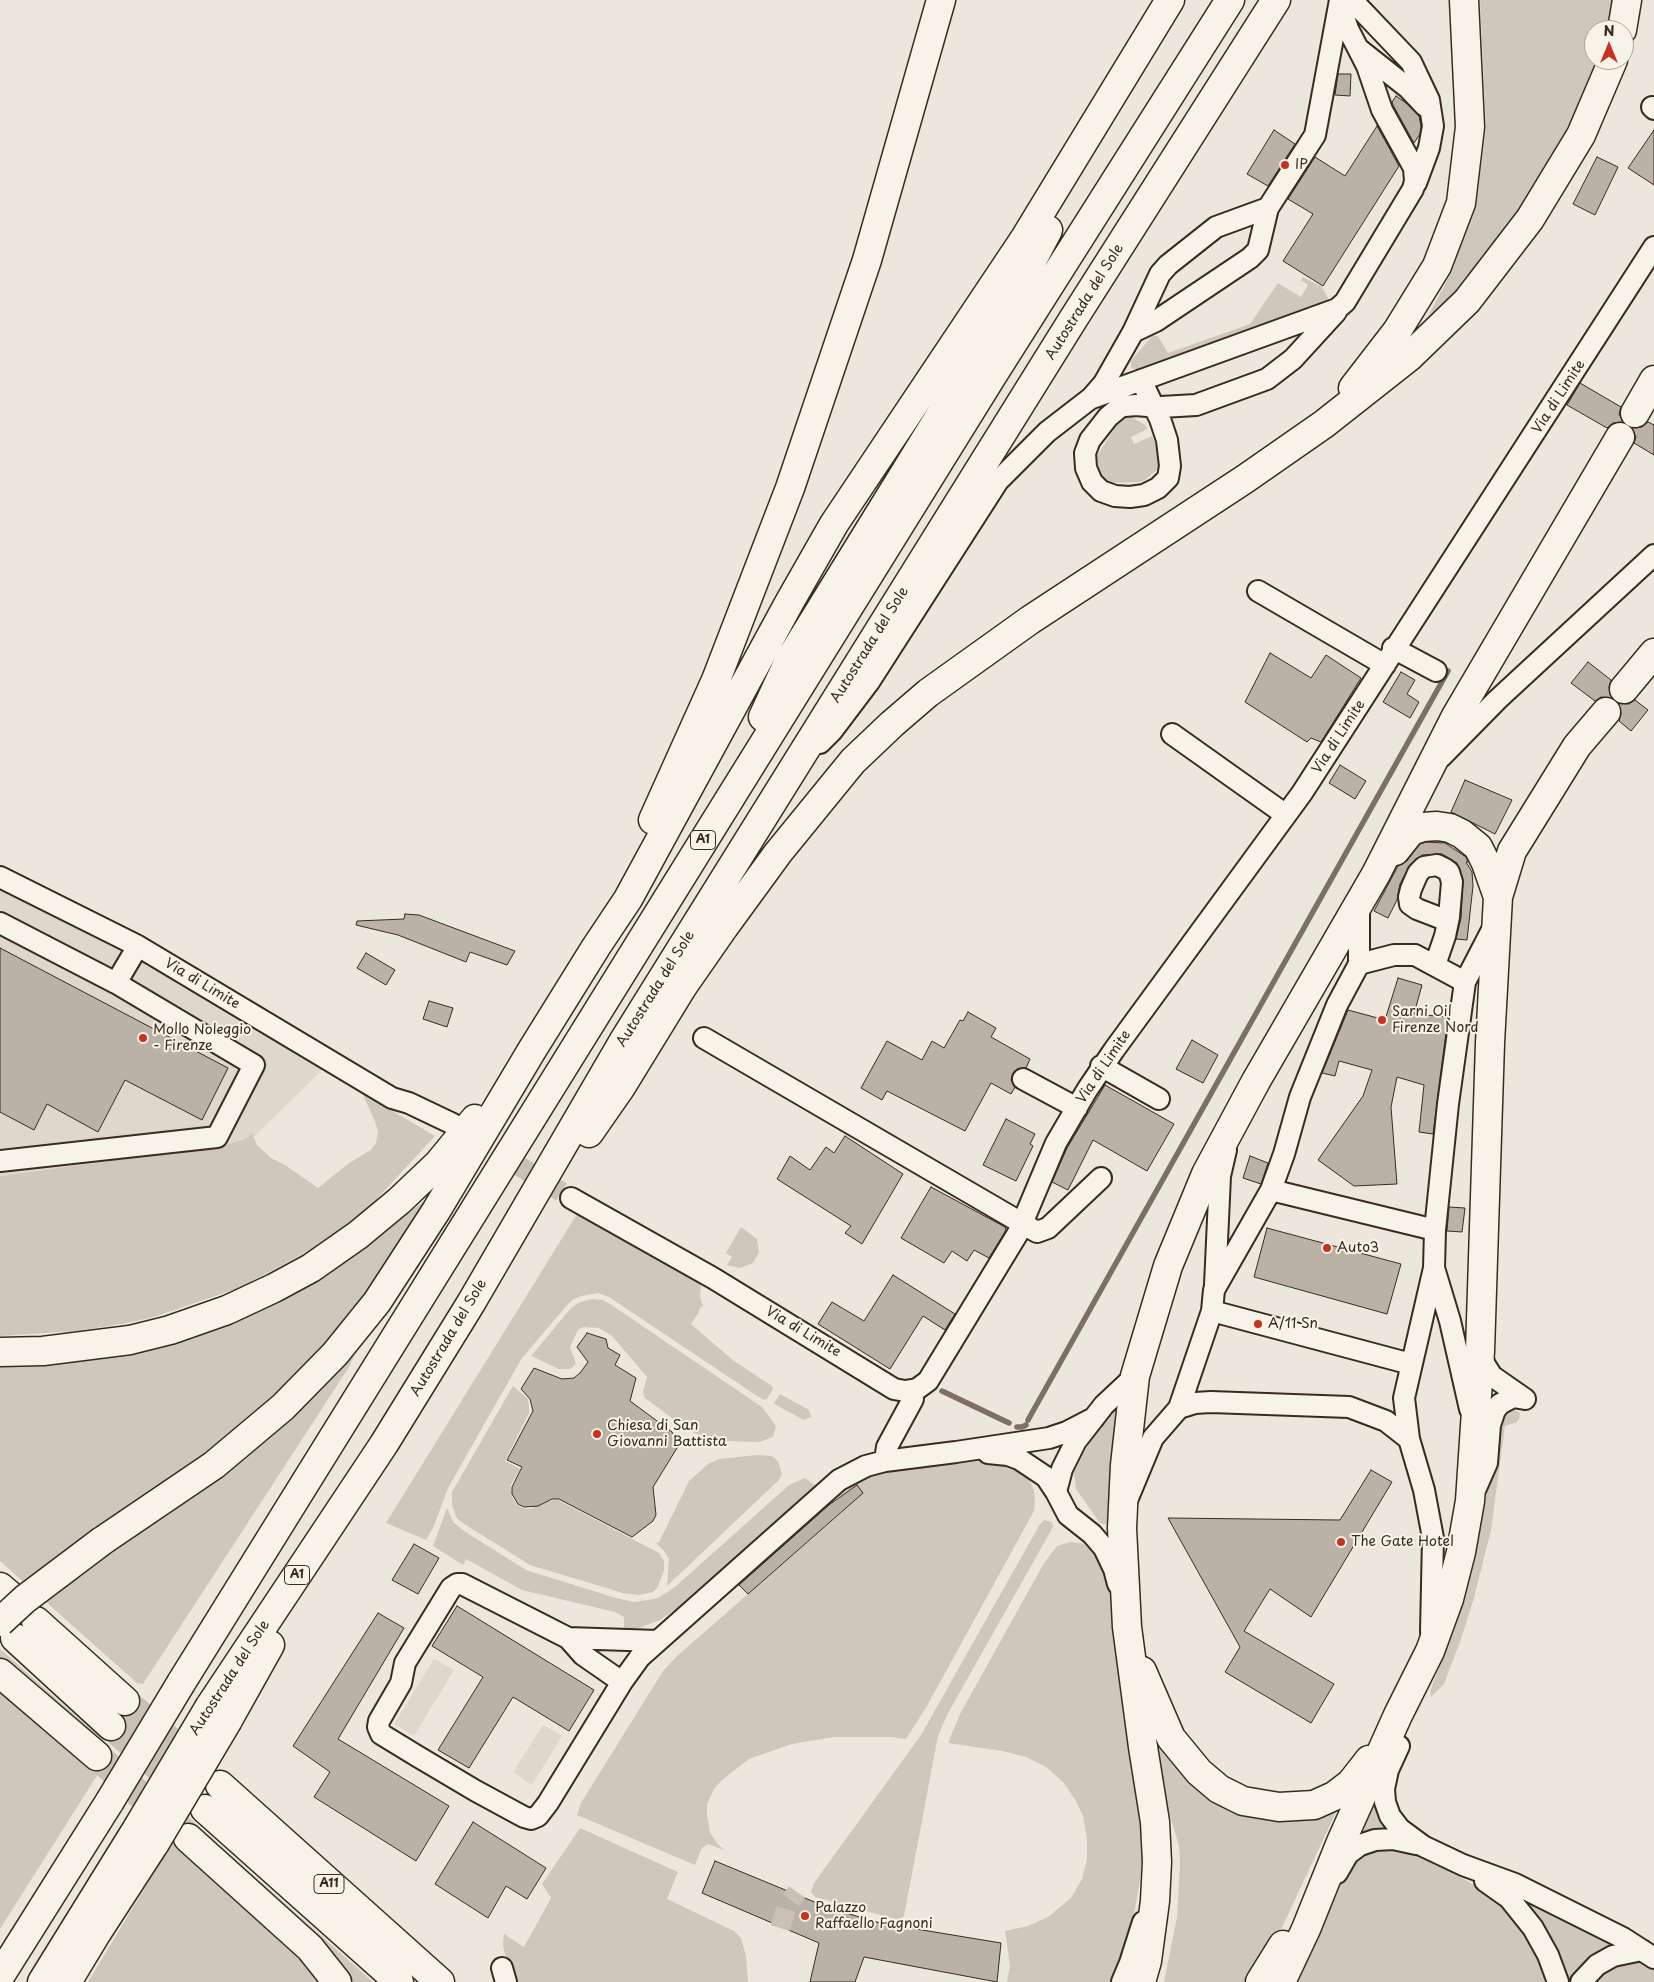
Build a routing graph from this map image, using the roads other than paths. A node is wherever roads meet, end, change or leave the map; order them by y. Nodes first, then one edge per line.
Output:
1 (941, 0) edge
2 (1170, 0) edge
3 (1230, 0) edge
4 (1276, 0) edge
5 (1464, 0) edge
6 (1627, 0) edge
7 (1344, 1) edge
8 (1624, 20) edge
9 (1357, 46) junction
10 (1137, 55) junction
11 (1609, 70) edge
12 (1432, 119) junction
13 (1413, 190) junction
14 (1268, 208) junction
15 (1654, 248) edge
16 (1341, 306) junction
17 (1133, 332) junction
18 (1141, 380) junction
19 (1654, 380) edge
20 (1091, 398) junction
21 (1154, 407) junction
22 (1635, 413) dead end
23 (1324, 424) junction
24 (1620, 437) dead end
25 (1654, 555) edge
26 (1258, 591) dead end
27 (1654, 653) edge
28 (1391, 654) junction
29 (1436, 671) dead end
30 (1624, 689) dead end
31 (1606, 712) dead end
32 (1172, 734) dead end
33 (1429, 769) junction
34 (786, 778) junction
35 (732, 794) junction
36 (1286, 815) junction
37 (1376, 874) junction
38 (0, 876) edge
39 (1359, 903) junction
40 (1497, 909) junction
41 (1448, 922) dead end
42 (0, 923) edge
43 (138, 946) junction
44 (596, 947) junction
45 (1359, 964) junction
46 (1435, 965) junction
47 (116, 982) junction
48 (1465, 982) junction
49 (704, 1038) dead end
50 (532, 1050) junction
51 (1102, 1067) junction
52 (1023, 1079) dead end
53 (1159, 1099) dead end
54 (1077, 1108) junction
55 (453, 1124) tunnel mouth
56 (1232, 1126) junction
57 (0, 1161) edge
58 (1101, 1178) dead end
59 (1272, 1190) junction
60 (571, 1198) tunnel mouth
61 (1022, 1223) junction
62 (1435, 1230) junction
63 (1434, 1268) junction
64 (1214, 1290) junction
65 (471, 1304) junction
66 (1212, 1311) junction
67 (1480, 1351) junction
68 (0, 1352) edge
69 (1411, 1364) junction
70 (1135, 1376) junction
71 (912, 1390) junction
72 (1180, 1408) junction
73 (1094, 1418) junction
74 (1475, 1430) junction
75 (1409, 1439) junction
76 (956, 1452) junction
77 (885, 1461) junction
78 (1056, 1492) junction
79 (1470, 1501) junction
80 (1123, 1512) junction
81 (36, 1621) dead end
82 (7, 1630) edge
83 (1128, 1633) junction
84 (568, 1638) junction
85 (658, 1640) junction
86 (1430, 1651) junction
87 (0, 1673) edge
88 (622, 1682) junction
89 (125, 1701) tunnel mouth
90 (1398, 1716) junction
91 (111, 1726) tunnel mouth
92 (97, 1756) tunnel mouth
93 (1149, 1781) junction
94 (220, 1785) tunnel mouth
95 (205, 1809) tunnel mouth
96 (147, 1835) junction
97 (188, 1838) tunnel mouth
98 (1424, 1846) junction
99 (1157, 1862) junction
100 (1463, 1865) junction
101 (1306, 1929) junction
102 (1648, 1954) edge
103 (0, 1976) edge
104 (42, 1982) edge
105 (67, 1982) edge
106 (337, 1982) edge
107 (400, 1982) edge
108 (440, 1982) edge
109 (1122, 1982) edge
110 (1141, 1982) edge
111 (1156, 1982) edge
112 (1260, 1982) edge
113 (1282, 1982) edge
114 (1558, 1982) edge
115 (1581, 1982) edge

1 - 44 highway
2 - 10 highway
3 - 35 highway, A1
4 - 34 highway, Autostrada del Sole / A1
5 - 23 highway
6 - 8 highway
7 - 9 street
7 - 12 street
7 - 14 street
9 - 12 street
9 - 13 street
10 - 35 highway
10 - 44 highway
11 - 23 highway
12 - 13 street
13 - 16 street
14 - 17 street
14 - 17 street
15 - 28 street, Via di Limite
16 - 18 street
16 - 21 street
17 - 20 street
18 - 20 street
18 - 21 street
19 - 22 highway
20 - 34 street
21 - 21 street
23 - 65 highway
24 - 33 highway
25 - 33 street
26 - 28 street
27 - 30 highway
28 - 29 street
28 - 36 street, Via di Limite
31 - 40 highway
32 - 36 street
33 - 37 highway
34 - 65 highway, Autostrada del Sole / A1
35 - 103 highway, A1, bridge
36 - 51 street, Via di Limite
37 - 39 highway
37 - 40 highway
38 - 43 street, Via di Limite
39 - 45 street
39 - 56 highway
40 - 48 street
40 - 67 highway
41 - 46 street
42 - 47 street
43 - 47 street
43 - 55 street, Via di Limite
44 - 50 highway
45 - 46 street
45 - 59 street
46 - 48 street
47 - 57 street
48 - 62 street
49 - 61 street
50 - 68 highway
50 - 82 highway, bridge
51 - 53 street
51 - 54 street, Via di Limite
52 - 54 street
54 - 61 street, Via di Limite
56 - 64 street
56 - 70 highway
58 - 61 street
59 - 62 street
59 - 64 street
60 - 71 street, Via di Limite
61 - 71 street, Via di Limite
62 - 63 street
63 - 69 street
63 - 74 street
64 - 66 street
65 - 96 highway, Autostrada del Sole / A1, bridge
66 - 69 street
66 - 72 street
67 - 74 highway
67 - 79 street
69 - 75 street
70 - 73 street
70 - 80 highway
71 - 77 street
72 - 75 street
72 - 80 street
73 - 76 street
73 - 78 street
74 - 79 highway
75 - 86 street
76 - 77 street
76 - 78 street
77 - 85 street
78 - 83 street
79 - 86 highway
80 - 83 highway
81 - 89 highway
82 - 91 highway
83 - 90 highway
83 - 93 highway
84 - 85 street
84 - 88 street
84 - 88 street
85 - 88 street
86 - 90 highway
86 - 98 street
87 - 92 highway
90 - 101 highway
93 - 99 highway
93 - 111 highway
94 - 108 highway, A11
95 - 107 highway, A11
96 - 104 highway, Autostrada del Sole / A1
96 - 105 highway
97 - 106 highway
98 - 100 street
98 - 101 street
99 - 109 street
99 - 110 highway
100 - 102 street
100 - 114 street
101 - 112 highway
101 - 113 highway
102 - 115 street

